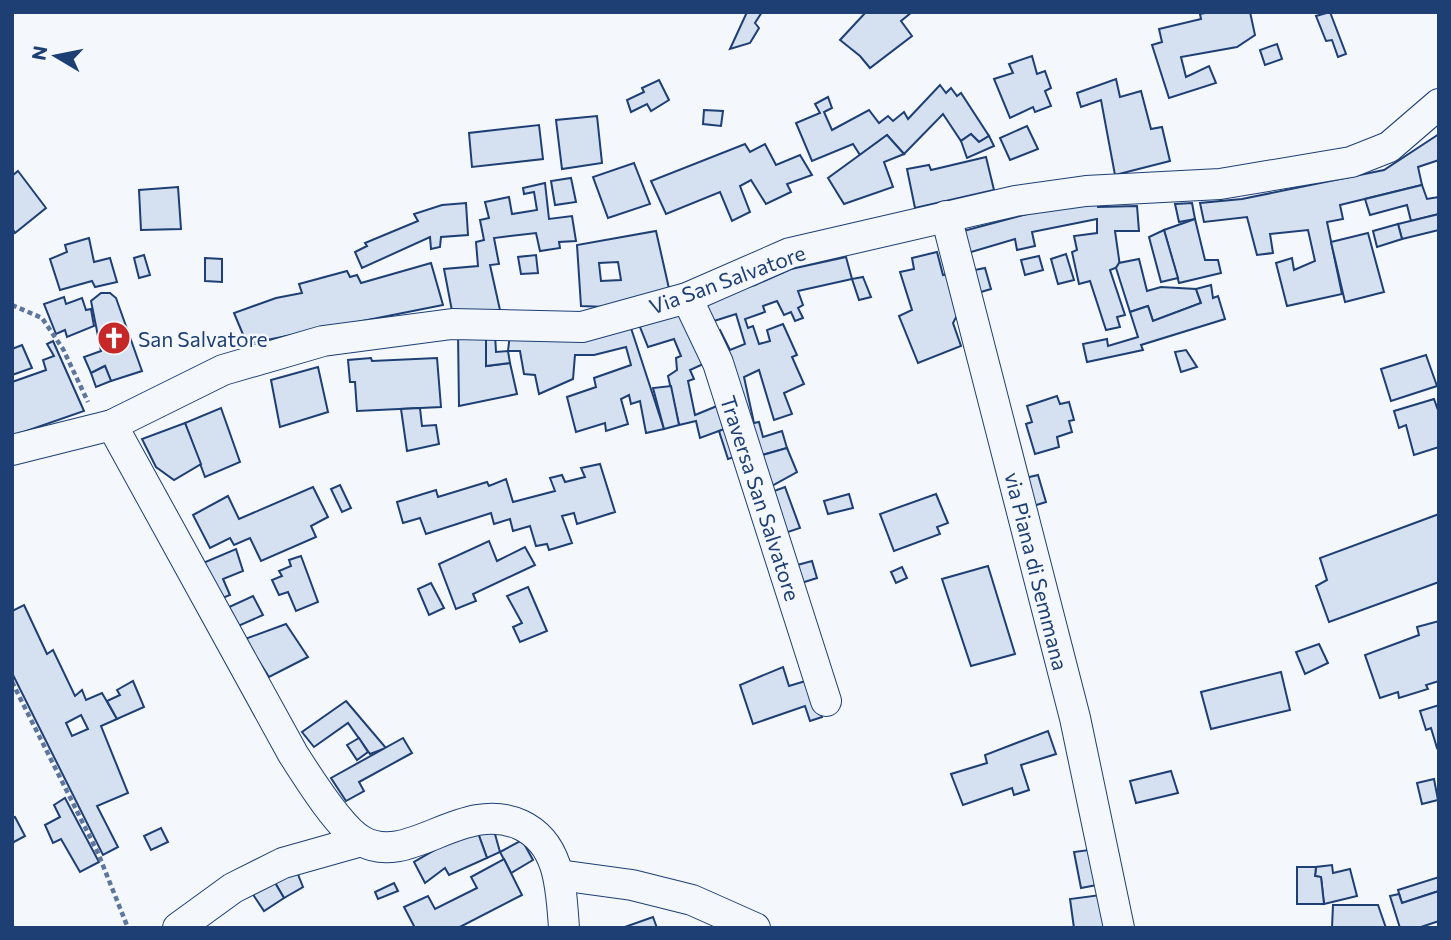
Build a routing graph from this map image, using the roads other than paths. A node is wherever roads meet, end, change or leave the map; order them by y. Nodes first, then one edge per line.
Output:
1 (1439, 104) edge
2 (946, 216) junction
3 (687, 298) junction
4 (106, 427) junction
5 (12, 450) edge
6 (826, 701) dead end
7 (361, 841) junction
8 (559, 875) junction
9 (178, 928) edge
10 (564, 928) edge
11 (755, 928) edge
12 (1119, 928) edge

1 - 2 street, Via San Salvatore
2 - 3 street, Via San Salvatore
2 - 12 street, via Piana di Semmana
3 - 4 street, Via San Salvatore
3 - 6 street, Traversa San Salvatore
4 - 5 street, Via San Salvatore
4 - 7 street
7 - 8 street
7 - 9 street
8 - 10 street
8 - 11 street

